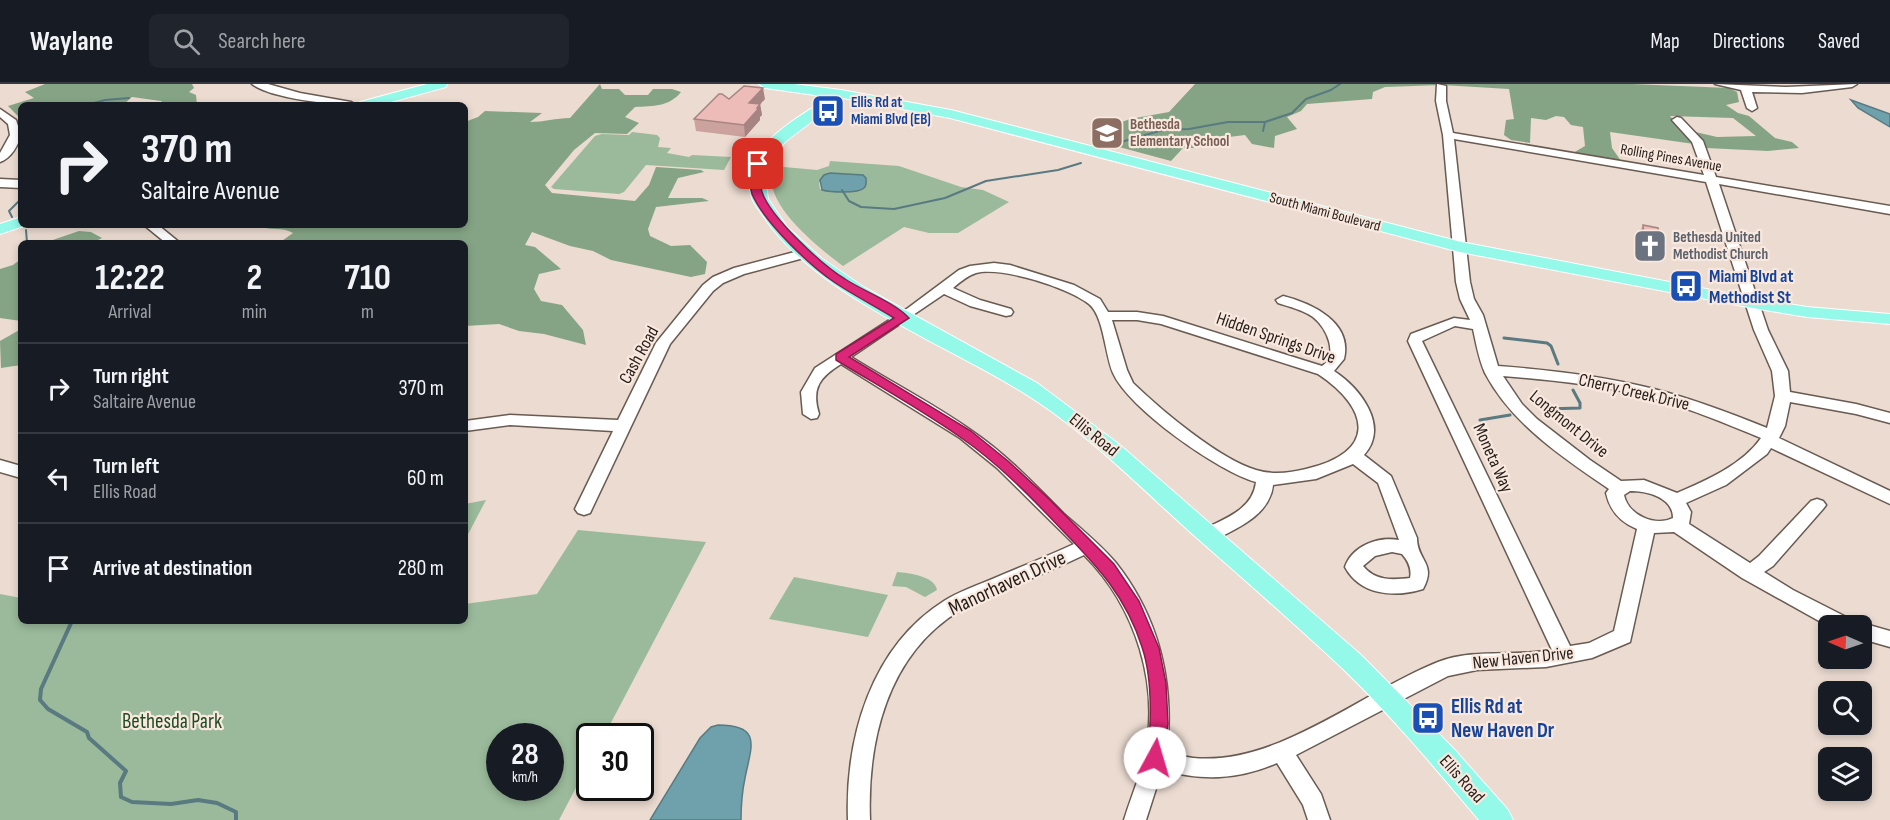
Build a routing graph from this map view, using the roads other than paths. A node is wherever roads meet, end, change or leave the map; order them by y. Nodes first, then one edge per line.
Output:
1 (257, 84) edge
2 (441, 84) edge
3 (765, 84) edge
4 (1720, 84) edge
5 (1852, 84) edge
6 (1441, 87) dead end
7 (1746, 88) junction
8 (841, 94) junction
9 (334, 102) edge
10 (376, 102) edge
11 (1752, 108) dead end
12 (0, 112) edge
13 (1677, 120) dead end
14 (1448, 135) junction
15 (0, 159) edge
16 (1712, 180) junction
17 (0, 183) edge
18 (18, 184) edge
19 (1890, 210) edge
20 (18, 223) edge
21 (154, 228) edge
22 (0, 229) edge
23 (170, 240) edge
24 (1460, 248) junction
25 (806, 253) junction
26 (944, 289) junction
27 (1283, 300) dead end
28 (1753, 303) junction
29 (1006, 312) dead end
30 (1104, 316) junction
31 (903, 318) junction
32 (1890, 319) edge
33 (1479, 325) junction
34 (840, 357) junction
35 (1491, 370) junction
36 (1323, 371) junction
37 (1783, 396) junction
38 (811, 414) dead end
39 (1890, 418) edge
40 (468, 426) edge
41 (624, 426) junction
42 (1770, 438) junction
43 (1354, 456) junction
44 (0, 466) edge
45 (18, 471) edge
46 (1265, 479) junction
47 (1620, 488) junction
48 (1890, 498) edge
49 (1675, 501) junction
50 (1817, 505) dead end
51 (584, 509) dead end
52 (1647, 525) junction
53 (1677, 525) junction
54 (1210, 534) junction
55 (1087, 546) junction
56 (1408, 548) dead end
57 (1749, 573) junction
58 (1825, 615) edge
59 (1872, 634) edge
60 (1890, 639) edge
61 (1564, 656) junction
62 (1387, 698) junction
63 (1281, 751) junction
64 (1155, 758) junction
65 (859, 820) edge
66 (1135, 820) edge
67 (1318, 820) edge
68 (1498, 820) edge

1 - 9 street
2 - 10 main road
3 - 8 main road, South Miami Boulevard
4 - 7 street
5 - 7 street
6 - 14 street, Longmont Drive
7 - 11 street
8 - 24 main road, South Miami Boulevard
8 - 25 main road, Ellis Road
12 - 15 street
13 - 16 street
14 - 16 street, Rolling Pines Avenue
14 - 24 street, Longmont Drive
16 - 19 street, Rolling Pines Avenue
16 - 28 street
17 - 18 street
20 - 22 main road
21 - 23 street
24 - 28 main road, South Miami Boulevard
24 - 33 street, Longmont Drive
25 - 31 main road, Ellis Road
25 - 41 street, Cash Road
26 - 29 street
26 - 30 street
26 - 31 street
27 - 36 street
28 - 32 main road, South Miami Boulevard
28 - 37 street
30 - 36 street, Hidden Springs Drive
30 - 46 street
31 - 34 street
31 - 54 main road, Ellis Road
33 - 35 street, Longmont Drive
33 - 61 street, Moneta Way
34 - 38 street
34 - 55 street
35 - 42 street, Cherry Creek Drive
35 - 47 street, Longmont Drive
36 - 43 street, Hidden Springs Drive
37 - 39 street
37 - 42 street
40 - 41 street
41 - 51 street, Cash Road
42 - 48 street, Cherry Creek Drive
42 - 49 street
43 - 46 street
43 - 56 street
44 - 45 street
46 - 54 street
47 - 49 street
47 - 52 street
49 - 53 street
50 - 57 street
52 - 53 street
52 - 61 street, New Haven Drive
53 - 57 street
54 - 62 main road, Ellis Road
55 - 64 street
55 - 65 street, Manorhaven Drive
57 - 58 street
59 - 60 street
61 - 62 street, New Haven Drive
62 - 63 street, New Haven Drive
62 - 68 main road, Ellis Road
63 - 64 street, New Haven Drive
63 - 67 street
64 - 66 street

